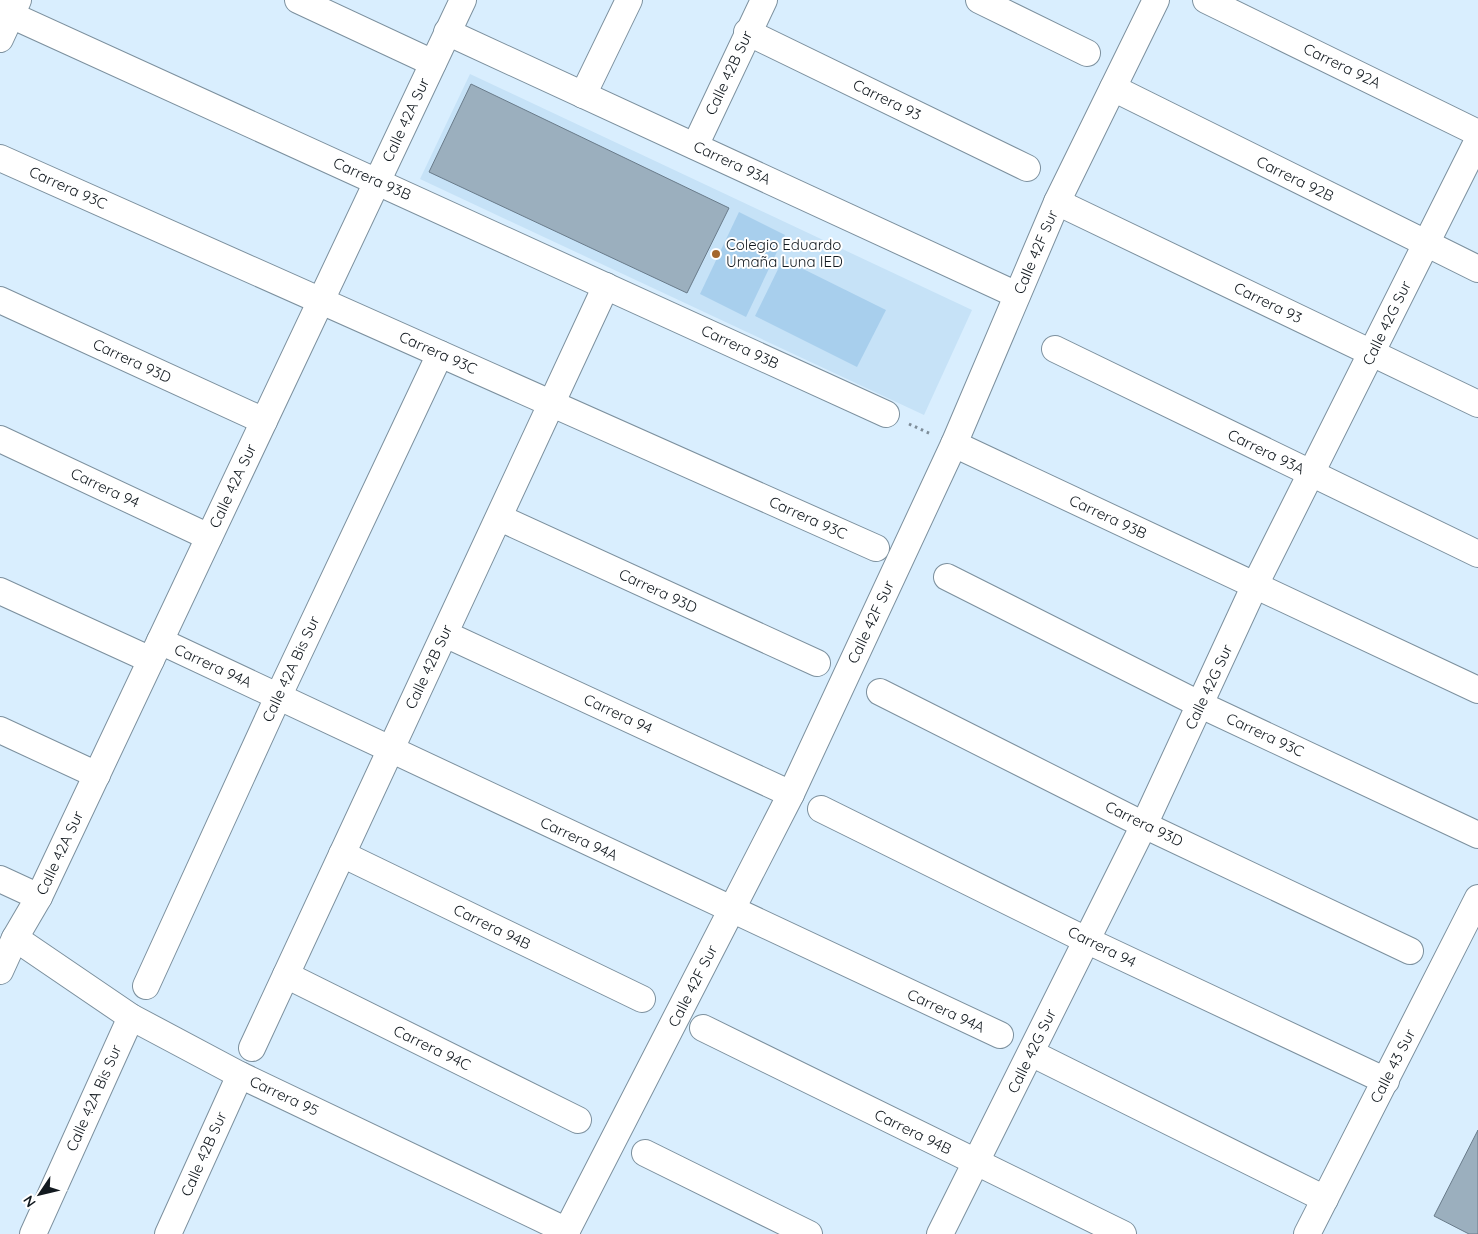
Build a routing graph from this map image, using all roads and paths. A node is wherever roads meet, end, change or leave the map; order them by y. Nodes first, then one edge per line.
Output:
1 (298, 0) edge
2 (462, 0) edge
3 (629, 0) edge
4 (764, 0) edge
5 (979, 0) edge
6 (1156, 0) edge
7 (1206, 0) edge
8 (10, 8) edge
9 (447, 32) junction
10 (747, 32) junction
11 (0, 39) edge
12 (1087, 53) dead end
13 (433, 63) junction
14 (1113, 88) junction
15 (583, 95) junction
16 (1478, 133) edge
17 (1478, 140) edge
18 (695, 146) junction
19 (0, 158) edge
20 (1027, 168) dead end
21 (377, 182) junction
22 (1057, 202) junction
23 (1426, 244) junction
24 (1478, 269) edge
25 (606, 286) junction
26 (1017, 295) junction
27 (0, 300) edge
28 (320, 301) junction
29 (1055, 349) dead end
30 (1373, 353) junction
31 (440, 354) junction
32 (552, 404) junction
33 (1478, 404) edge
34 (886, 414) joint
35 (264, 421) junction
36 (0, 439) edge
37 (954, 444) junction
38 (1311, 474) junction
39 (500, 518) junction
40 (209, 537) junction
41 (876, 548) dead end
42 (1478, 554) edge
43 (947, 577) dead end
44 (1255, 585) junction
45 (0, 591) edge
46 (445, 634) junction
47 (155, 651) junction
48 (816, 664) dead end
49 (1478, 690) edge
50 (880, 692) dead end
51 (278, 697) junction
52 (1201, 705) junction
53 (0, 730) edge
54 (391, 750) junction
55 (97, 775) junction
56 (792, 794) junction
57 (821, 809) dead end
58 (1144, 825) junction
59 (1478, 835) edge
60 (342, 854) junction
61 (0, 879) edge
62 (39, 897) junction
63 (1478, 898) edge
64 (731, 911) junction
65 (15, 938) junction
66 (1086, 940) junction
67 (1410, 951) dead end
68 (0, 971) edge
69 (286, 976) junction
70 (146, 986) dead end
71 (642, 999) dead end
72 (131, 1017) junction
73 (703, 1028) dead end
74 (1000, 1035) dead end
75 (252, 1048) dead end
76 (1032, 1053) junction
77 (240, 1075) junction
78 (1386, 1081) junction
79 (578, 1120) dead end
80 (645, 1153) dead end
81 (976, 1163) junction
82 (1325, 1199) junction
83 (176, 1231) edge
84 (566, 1232) edge
85 (33, 1234) edge
86 (809, 1234) edge
87 (940, 1234) edge
88 (1123, 1234) edge
89 (1307, 1234) edge

1 - 13 street
2 - 9 street, Calle 42A Sur
3 - 15 street
4 - 10 street, Calle 42B Sur
5 - 12 street
6 - 14 street, Calle 42F Sur
7 - 16 street, Carrera 92A
8 - 11 street
8 - 21 street, Carrera 93B
9 - 13 street, Calle 42A Sur
9 - 15 street, Carrera 93A
10 - 18 street, Calle 42B Sur
10 - 20 street, Carrera 93
13 - 21 street, Calle 42A Sur
14 - 22 street, Calle 42F Sur
14 - 23 street, Carrera 92B
15 - 18 street, Carrera 93A
17 - 23 street, Calle 42G Sur
18 - 26 street, Carrera 93A
19 - 28 street, Carrera 93C
21 - 25 street, Carrera 93B
21 - 28 street, Calle 42A Sur
22 - 26 street, Calle 42F Sur
22 - 30 street, Carrera 93
23 - 24 street, Carrera 92B
23 - 30 street, Calle 42G Sur
25 - 32 street, Calle 42B Sur
25 - 34 street, Carrera 93B
26 - 37 street, Calle 42F Sur
27 - 35 street, Carrera 93D
28 - 31 street, Carrera 93C
28 - 35 street, Calle 42A Sur
29 - 38 street, Carrera 93A
30 - 33 street, Carrera 93
30 - 38 street, Calle 42G Sur
31 - 32 street, Carrera 93C
31 - 51 street, Calle 42A Bis Sur
32 - 39 street, Calle 42B Sur
32 - 41 street, Carrera 93C
34 - 37 path
35 - 40 street, Calle 42A Sur
36 - 40 street, Carrera 94
37 - 44 street, Carrera 93B
37 - 56 street, Calle 42F Sur
38 - 42 street, Carrera 93A
38 - 44 street, Calle 42G Sur
39 - 46 street, Calle 42B Sur
39 - 48 street, Carrera 93D
40 - 47 street, Calle 42A Sur
43 - 52 street, Carrera 93C
44 - 49 street, Carrera 93B
44 - 52 street, Calle 42G Sur
45 - 47 street, Carrera 94A
46 - 54 street, Calle 42B Sur
46 - 56 street, Carrera 94
47 - 51 street, Carrera 94A
47 - 55 street, Calle 42A Sur
50 - 58 street, Carrera 93D
51 - 54 street, Carrera 94A
51 - 70 street, Calle 42A Bis Sur
52 - 58 street, Calle 42G Sur
52 - 59 street, Carrera 93C
53 - 55 street
54 - 60 street, Calle 42B Sur
54 - 64 street, Carrera 94A
55 - 62 street, Calle 42A Sur
56 - 64 street, Calle 42F Sur
57 - 66 street, Carrera 94
58 - 66 street, Calle 42G Sur
58 - 67 street, Carrera 93D
60 - 69 street, Calle 42B Sur
60 - 71 street, Carrera 94B
61 - 62 street
62 - 65 street, Calle 42A Sur
63 - 78 street, Calle 43 Sur
64 - 74 street, Carrera 94A
64 - 84 street, Calle 42F Sur
65 - 68 street, Calle 42A Sur
65 - 72 street, Carrera 95
66 - 76 street, Calle 42G Sur
66 - 78 street, Carrera 94
69 - 75 street, Calle 42B Sur
69 - 79 street, Carrera 94C
72 - 77 street, Carrera 95
72 - 85 street, Calle 42A Bis Sur
73 - 81 street, Carrera 94B
76 - 81 street, Calle 42G Sur
76 - 82 street
77 - 83 street, Calle 42B Sur
77 - 84 street, Carrera 95
78 - 82 street, Calle 43 Sur
80 - 86 street
81 - 87 street, Calle 42G Sur
81 - 88 street, Carrera 94B
82 - 89 street, Calle 43 Sur

